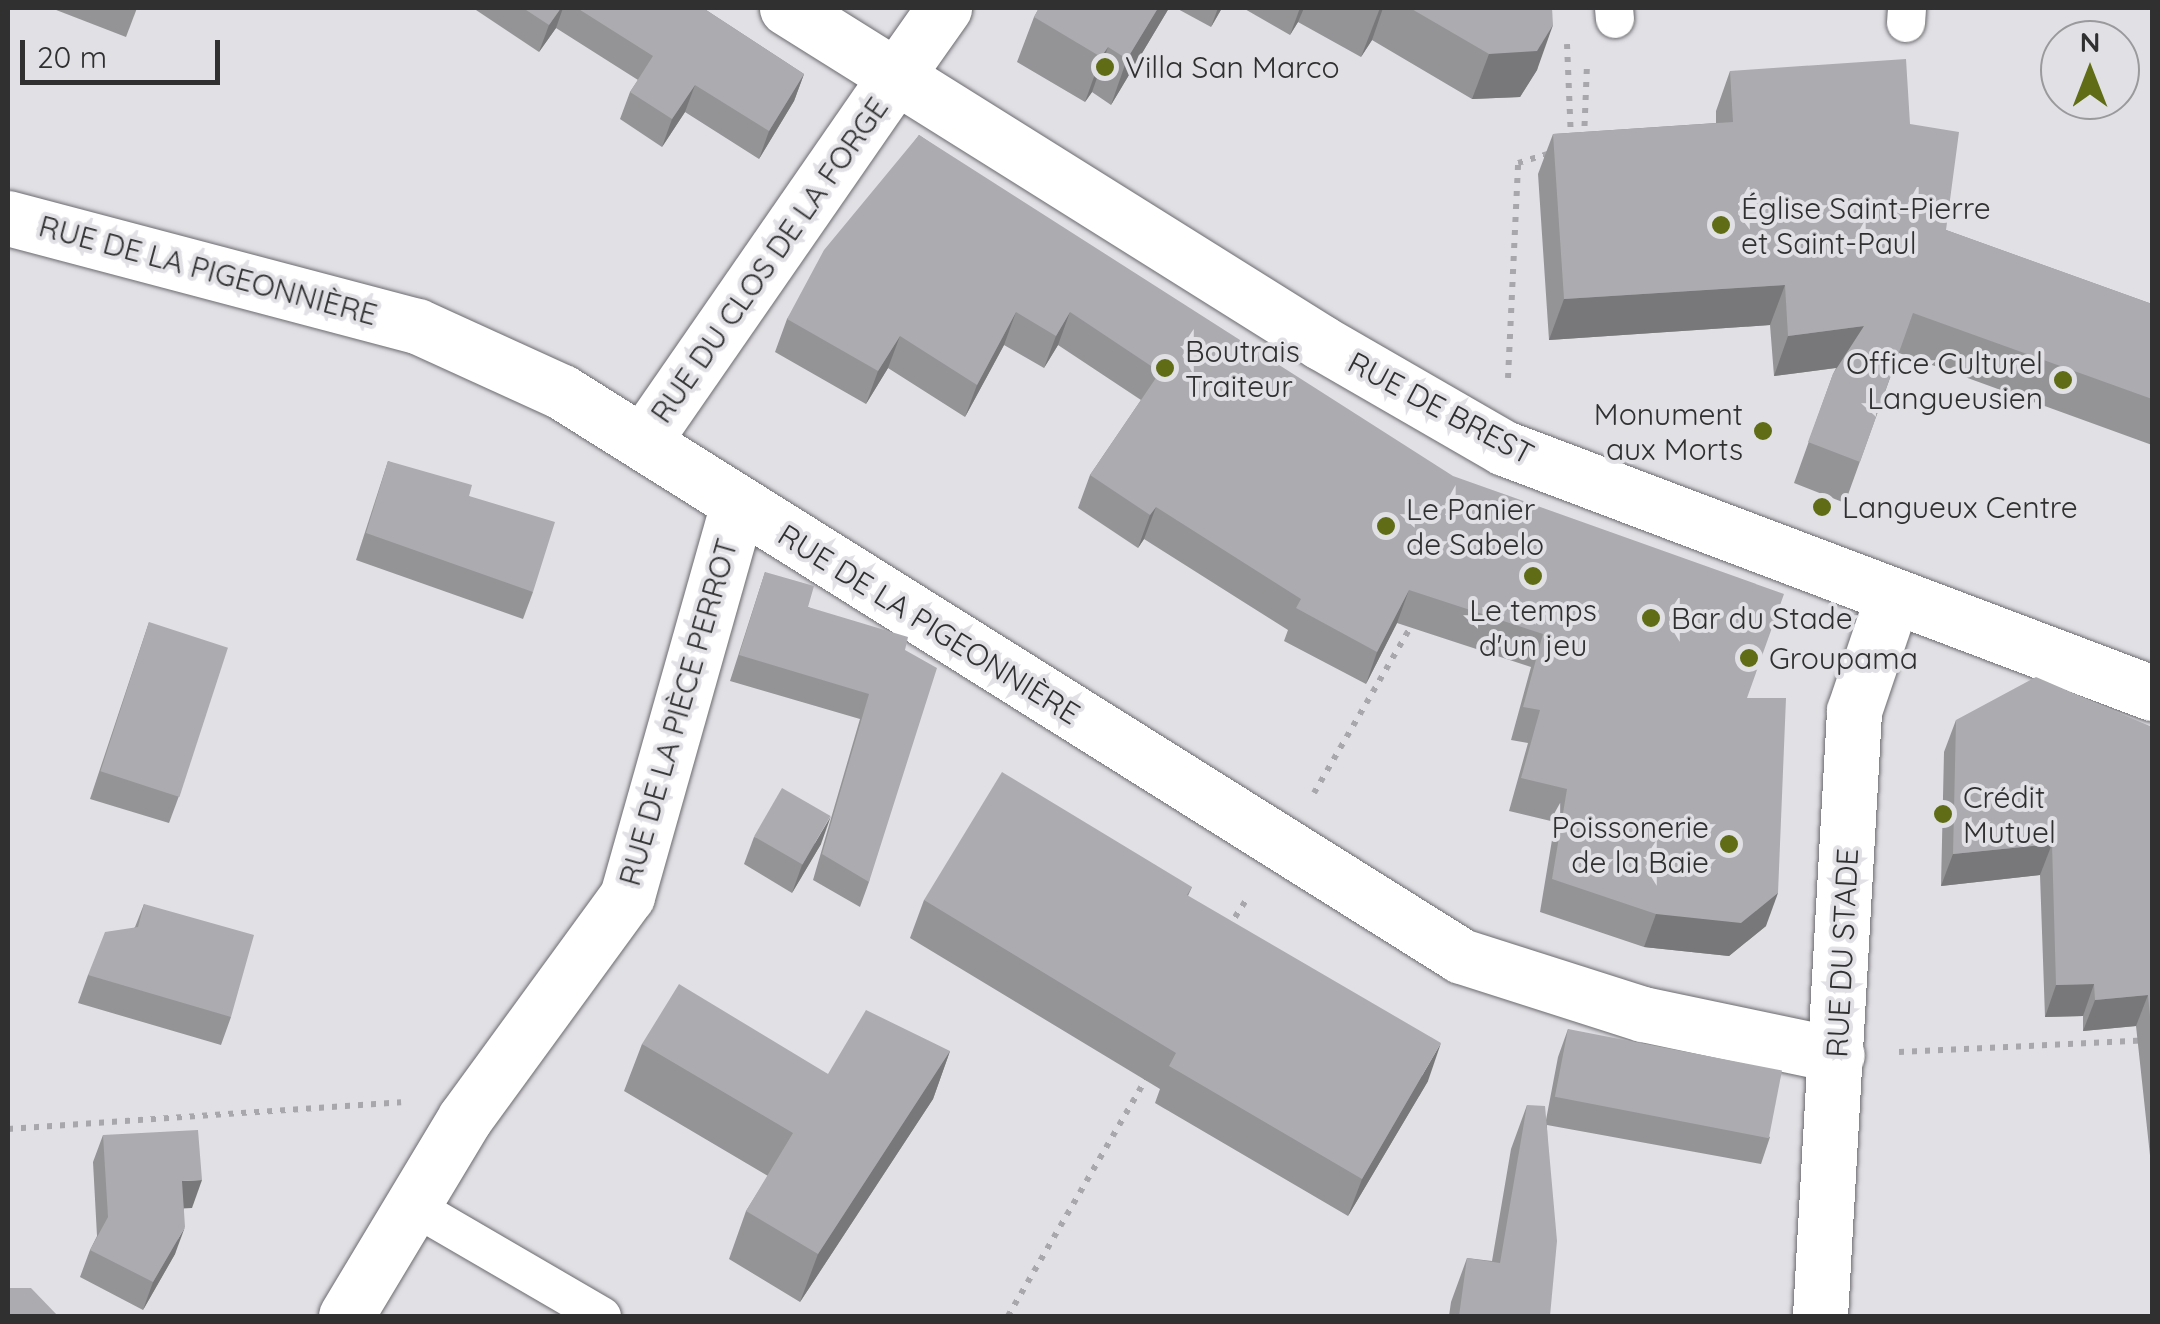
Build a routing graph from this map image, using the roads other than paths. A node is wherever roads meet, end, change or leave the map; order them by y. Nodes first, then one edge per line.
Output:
1 (787, 8) edge
2 (944, 8) edge
3 (894, 79) junction
4 (8, 218) edge
5 (644, 440) junction
6 (738, 505) junction
7 (1893, 596) junction
8 (2152, 693) edge
9 (1837, 1055) junction
10 (412, 1206) junction
11 (346, 1316) edge
12 (602, 1316) edge
13 (1820, 1316) edge

1 - 3 street, RUE DE BREST
2 - 3 street, RUE DU CLOS DE LA FORGE
3 - 5 street, RUE DU CLOS DE LA FORGE
3 - 7 street, RUE DE BREST
4 - 5 street, RUE DE LA PIGEONNIÈRE
5 - 6 street, RUE DE LA PIGEONNIÈRE
6 - 9 street, RUE DE LA PIGEONNIÈRE
6 - 10 street, RUE DE LA PIÈCE PERROT
7 - 8 street, RUE DE BREST
7 - 9 street, RUE DU STADE
9 - 13 street, RUE DU STADE
10 - 11 street, RUE DE LA PIÈCE PERROT
10 - 12 lane

